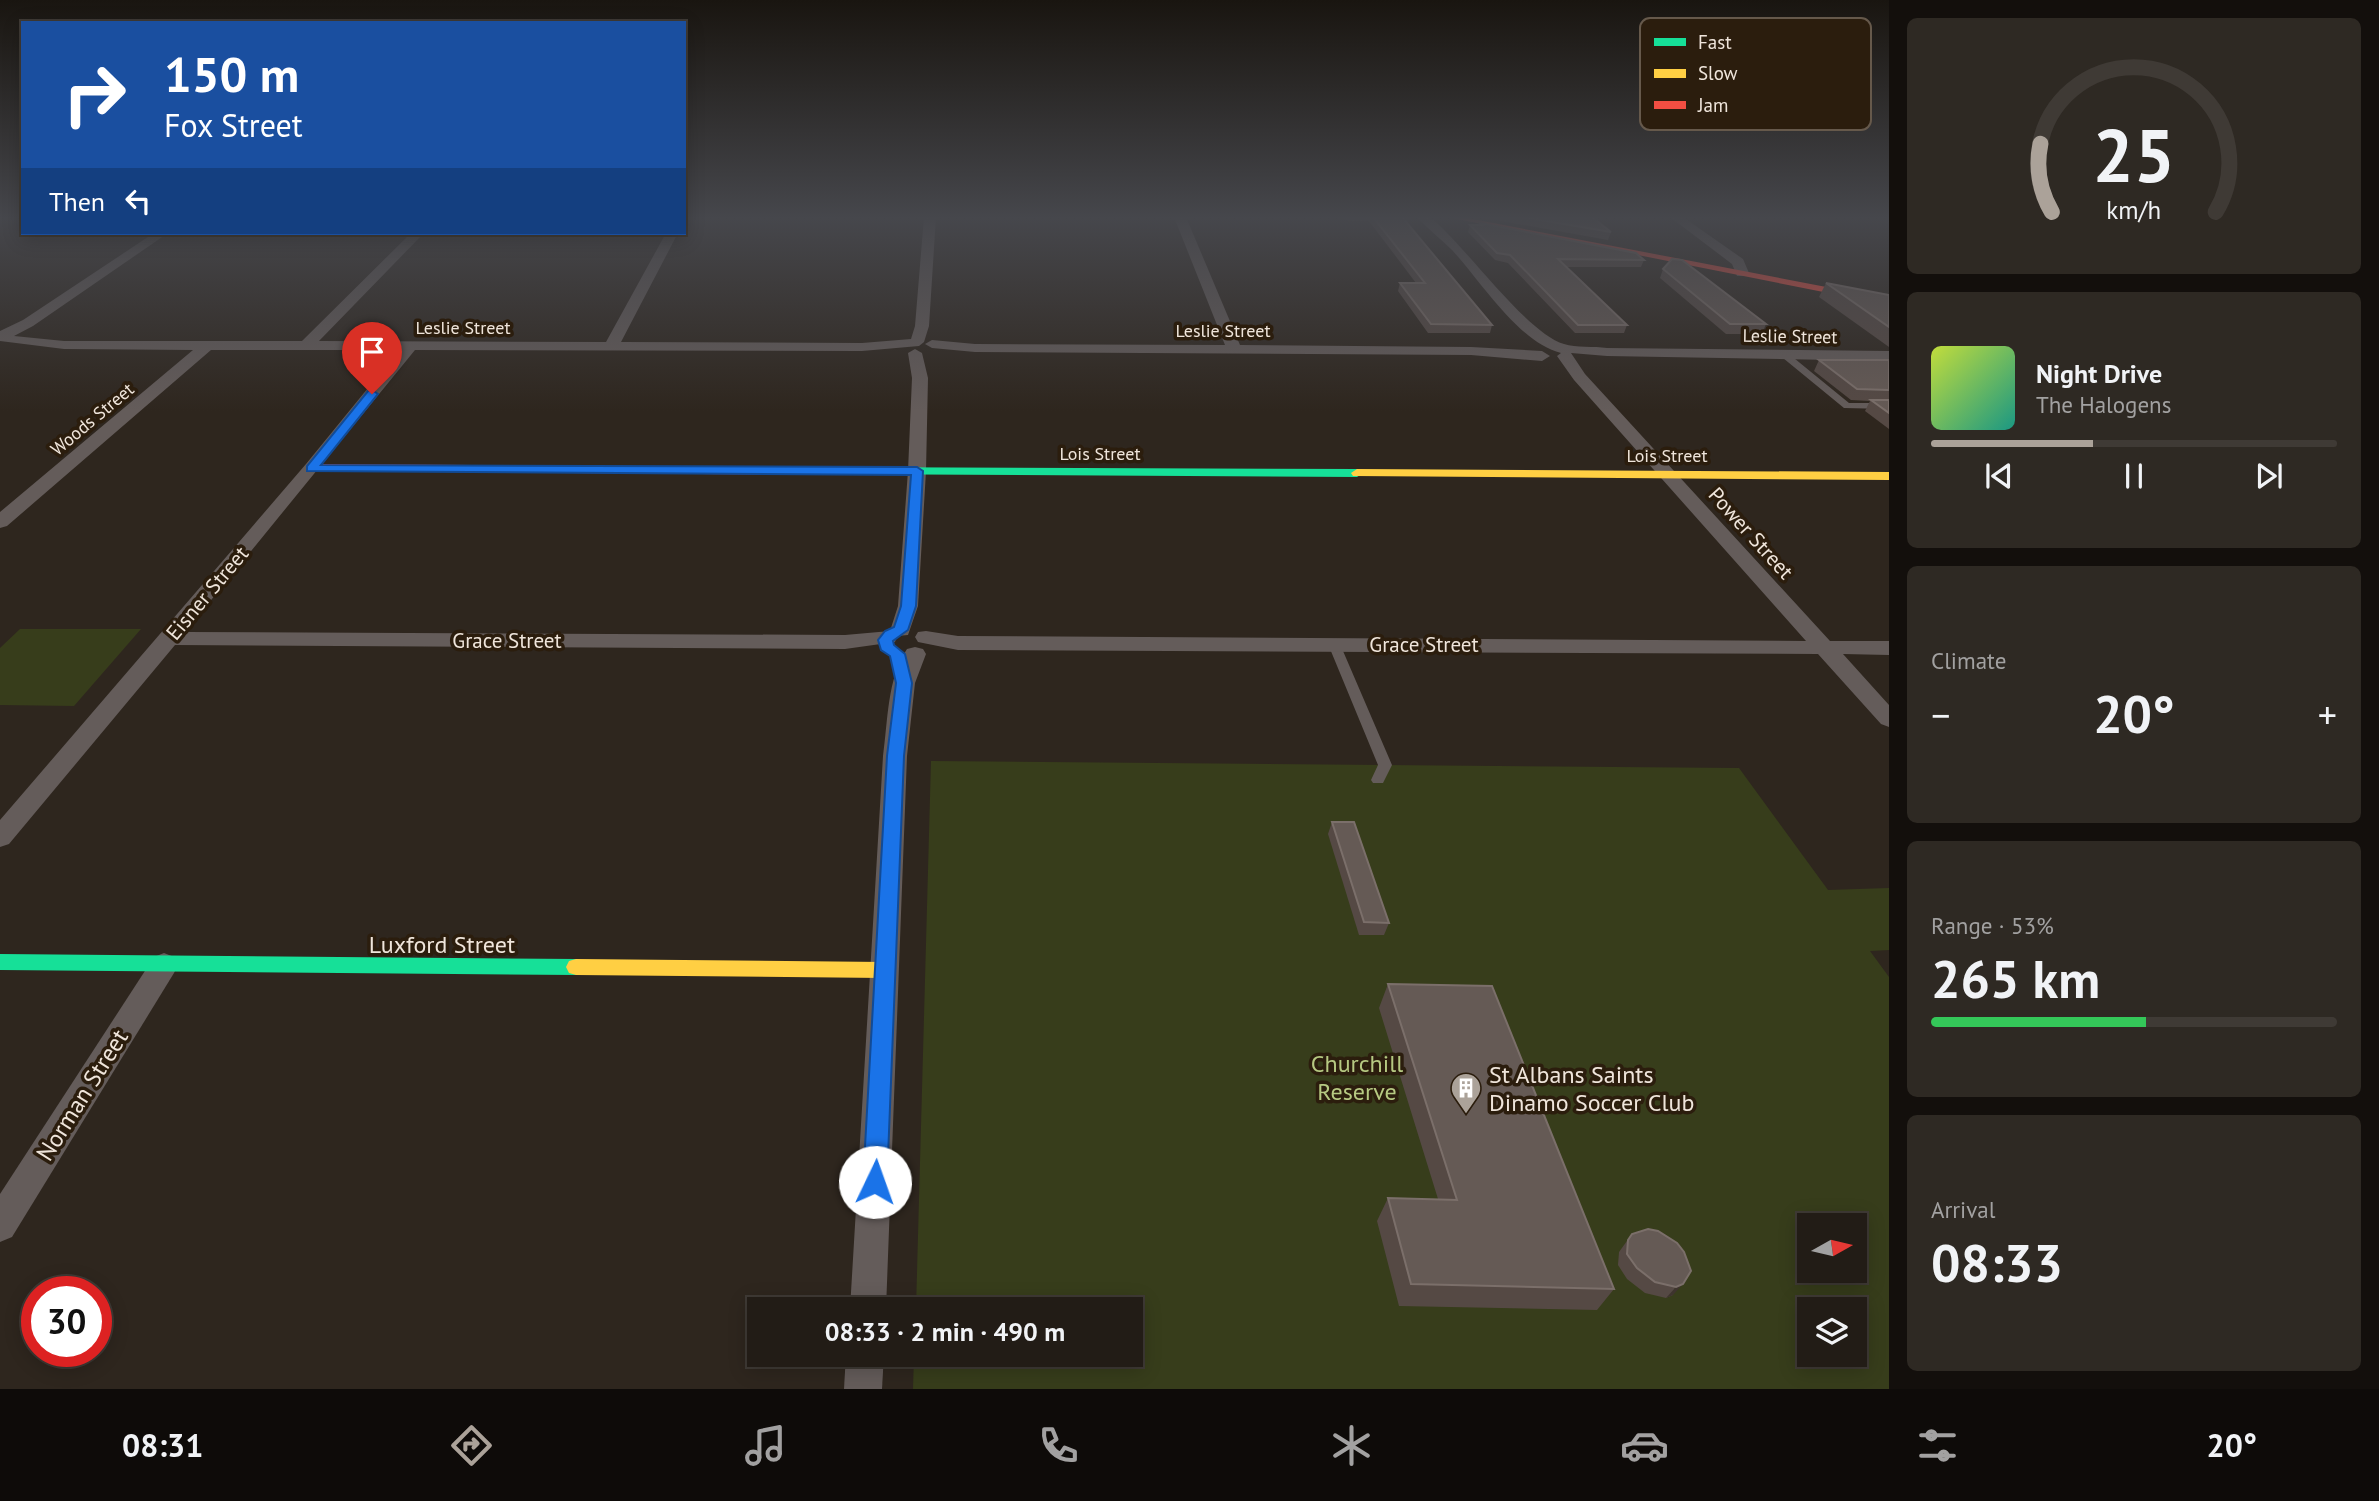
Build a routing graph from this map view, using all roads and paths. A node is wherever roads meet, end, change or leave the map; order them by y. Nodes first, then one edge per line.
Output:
1 (89, 282) edge
2 (370, 282) edge
3 (646, 282) edge
4 (925, 282) edge
5 (1207, 282) edge
6 (1493, 282) edge
7 (1787, 282) edge
8 (1889, 302) edge
9 (28, 323) joint
10 (1526, 325) junction
11 (4, 342) edge
12 (208, 345) junction
13 (307, 345) junction
14 (611, 346) junction
15 (410, 347) junction
16 (922, 348) junction
17 (1234, 349) junction
18 (1539, 351) junction
19 (1562, 352) junction
20 (1786, 356) junction
21 (1889, 356) edge
22 (1579, 377) junction
23 (1889, 406) edge
24 (312, 468) junction
25 (917, 471) junction
26 (1667, 474) junction
27 (1889, 475) edge
28 (0, 522) edge
29 (169, 638) junction
30 (906, 642) junction
31 (1334, 643) junction
32 (1824, 647) junction
33 (1889, 648) edge
34 (1889, 719) edge
35 (1378, 780) dead end
36 (0, 837) edge
37 (0, 962) edge
38 (164, 965) junction
39 (884, 970) junction
40 (0, 1225) edge
41 (869, 1297) edge
42 (864, 1367) edge
43 (863, 1389) edge

1 - 9 street
2 - 13 street
3 - 14 street
4 - 16 street
5 - 17 street
6 - 10 street, Power Street
7 - 8 street
9 - 11 street
10 - 18 street, Power Street
10 - 19 street, Power Street
11 - 12 street, Leslie Street
12 - 13 street, Leslie Street
12 - 28 street, Woods Street
13 - 15 street, Leslie Street
14 - 15 street, Leslie Street
14 - 16 street, Leslie Street
15 - 24 street, Eisner Street
16 - 17 street, Leslie Street
16 - 25 street
17 - 18 street, Leslie Street
18 - 19 street, Leslie Street
18 - 22 street, Power Street
19 - 20 street, Leslie Street
19 - 22 street, Power Street
20 - 21 street, Leslie Street
20 - 23 lane
22 - 26 street, Power Street
24 - 25 street, Lois Street
24 - 29 street, Eisner Street
25 - 26 street, Lois Street
25 - 30 street
26 - 27 street, Lois Street
26 - 32 street, Power Street
29 - 30 street, Grace Street
29 - 36 street, Eisner Street
30 - 31 street, Grace Street
30 - 39 street
31 - 32 street, Grace Street
31 - 35 lane
32 - 33 street, Grace Street
32 - 34 street, Power Street
37 - 38 street, Luxford Street
38 - 39 street, Luxford Street
38 - 40 street, Norman Street
39 - 41 street
42 - 43 street

